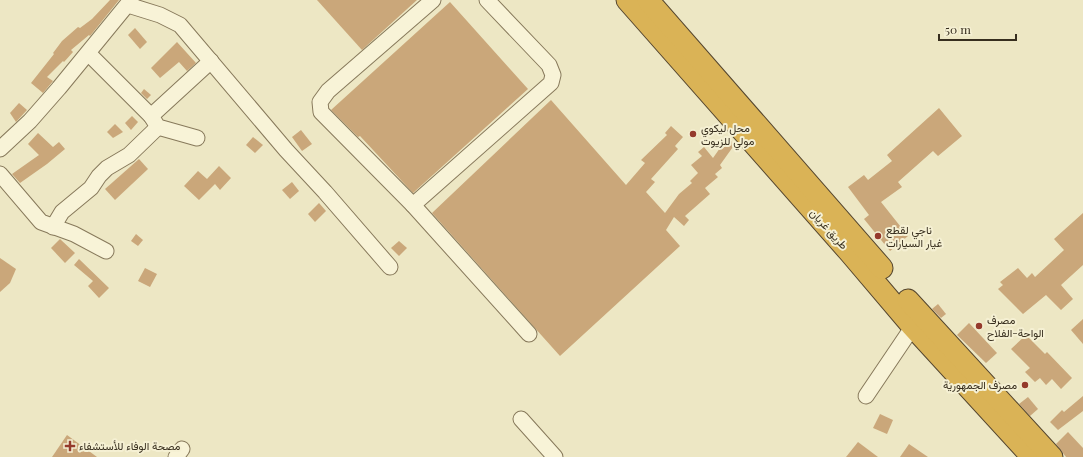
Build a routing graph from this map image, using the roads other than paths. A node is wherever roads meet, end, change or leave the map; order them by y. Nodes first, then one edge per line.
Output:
1 (433, 0) edge
2 (487, 0) edge
3 (627, 0) edge
4 (648, 0) edge
5 (130, 2) edge
6 (89, 54) junction
7 (211, 61) junction
8 (154, 122) junction
9 (197, 138) dead end
10 (0, 149) edge
11 (0, 174) edge
12 (413, 205) junction
13 (53, 226) junction
14 (106, 251) dead end
15 (390, 267) dead end
16 (916, 321) junction
17 (529, 334) dead end
18 (866, 396) dead end
19 (521, 419) dead end
20 (555, 457) edge
21 (1032, 457) edge
22 (1052, 457) edge

1 - 12 street
2 - 12 street
3 - 16 highway, طريق غريان
4 - 16 highway, طريق غريان
5 - 6 street
5 - 7 street
6 - 8 street
6 - 10 street
7 - 8 street
7 - 15 street
8 - 9 street
8 - 13 street
11 - 13 street
12 - 17 street
13 - 14 street
16 - 18 street
16 - 21 highway, طريق غريان
16 - 22 highway, طريق غريان
19 - 20 street

